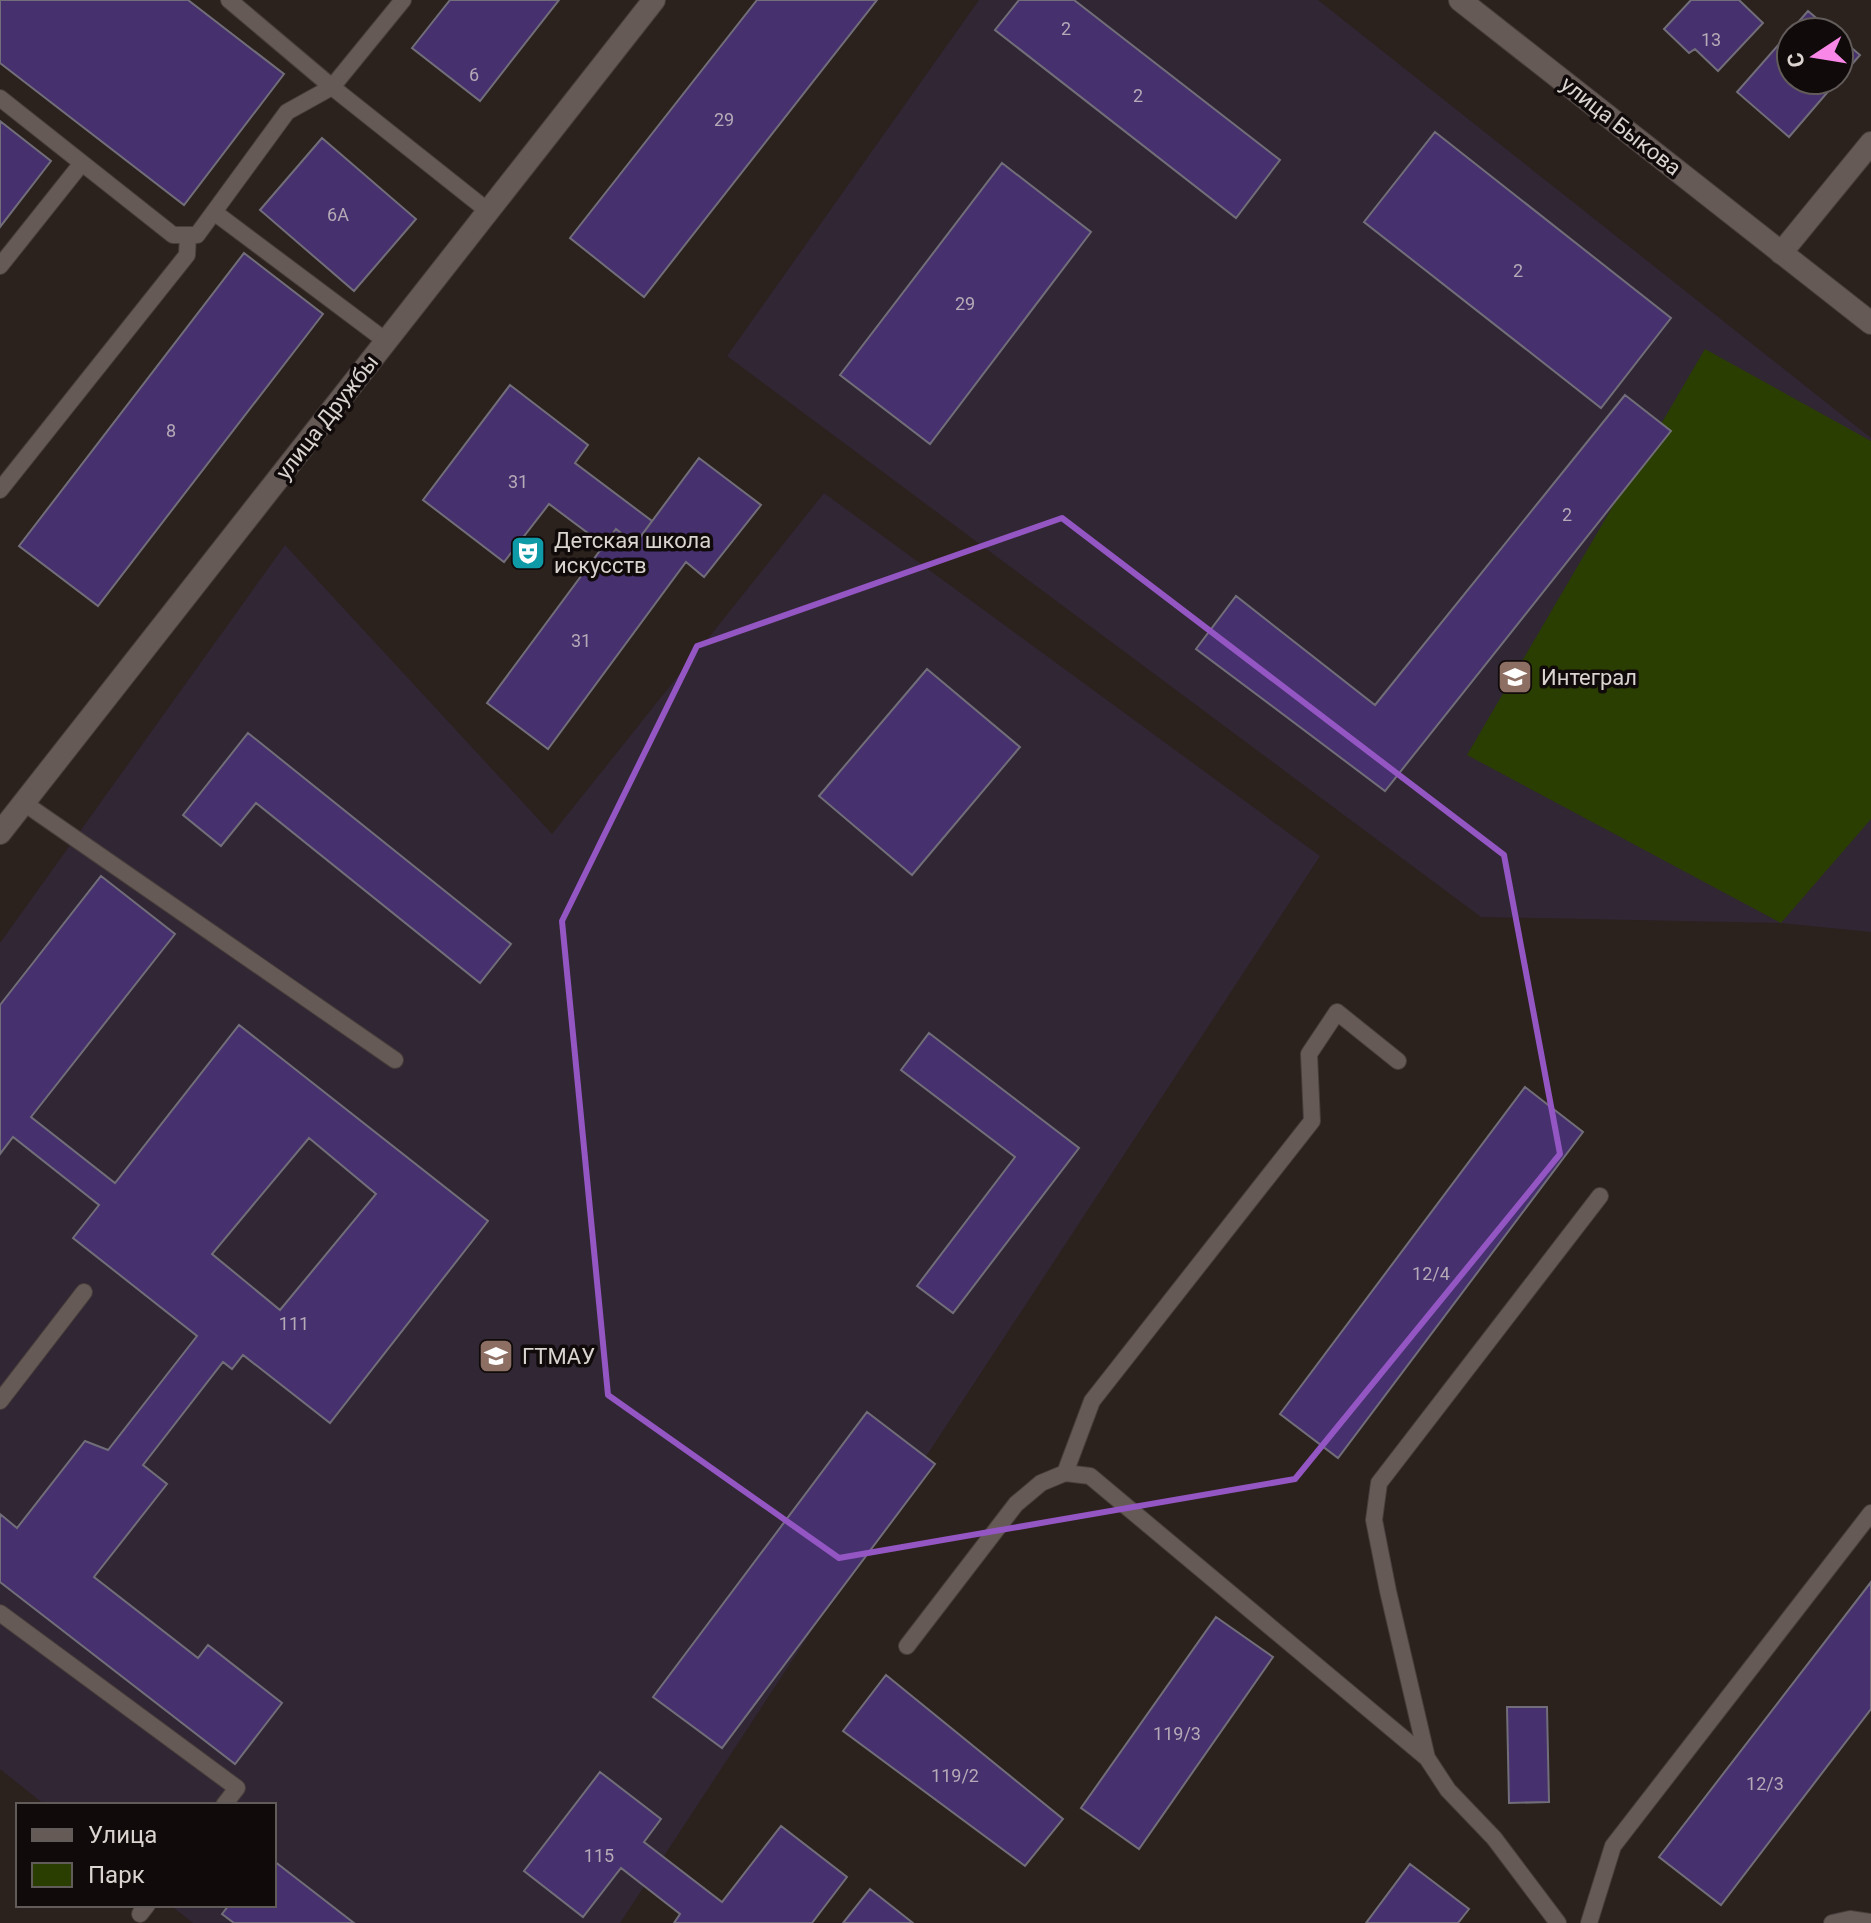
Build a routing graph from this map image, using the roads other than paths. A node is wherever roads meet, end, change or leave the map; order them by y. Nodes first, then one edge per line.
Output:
1 (229, 0) edge
2 (403, 0) edge
3 (654, 0) edge
4 (1460, 0) edge
5 (332, 87) junction
6 (0, 98) edge
7 (1871, 143) edge
8 (82, 163) junction
9 (488, 211) junction
10 (214, 212) junction
11 (188, 235) junction
12 (1781, 253) junction
13 (0, 266) edge
14 (1871, 323) edge
15 (386, 341) junction
16 (0, 490) edge
17 (24, 803) junction
18 (0, 833) edge
19 (395, 1060) dead end
20 (1398, 1061) dead end
21 (1600, 1196) dead end
22 (84, 1292) dead end
23 (0, 1401) edge
24 (1065, 1473) junction
25 (1871, 1513) edge
26 (0, 1613) edge
27 (907, 1646) dead end
28 (1427, 1758) junction
29 (226, 1803) edge
30 (1871, 1922) edge
31 (1558, 1923) edge
32 (1589, 1923) edge
33 (1832, 1923) edge

1 - 5 lane
2 - 5 lane
3 - 9 street, улица Дружбы
4 - 12 street, улица Быкова
5 - 9 lane
5 - 10 lane
6 - 8 lane
7 - 12 street
8 - 11 lane
8 - 13 lane
9 - 15 street, улица Дружбы
10 - 11 lane
10 - 15 lane
11 - 16 lane
12 - 14 street, улица Быкова
15 - 17 street, улица Дружбы
17 - 18 street, улица Дружбы
17 - 19 lane
20 - 24 lane
21 - 28 lane
22 - 23 lane
24 - 27 lane
24 - 28 lane
25 - 32 lane
26 - 29 lane
28 - 31 lane
30 - 33 lane

